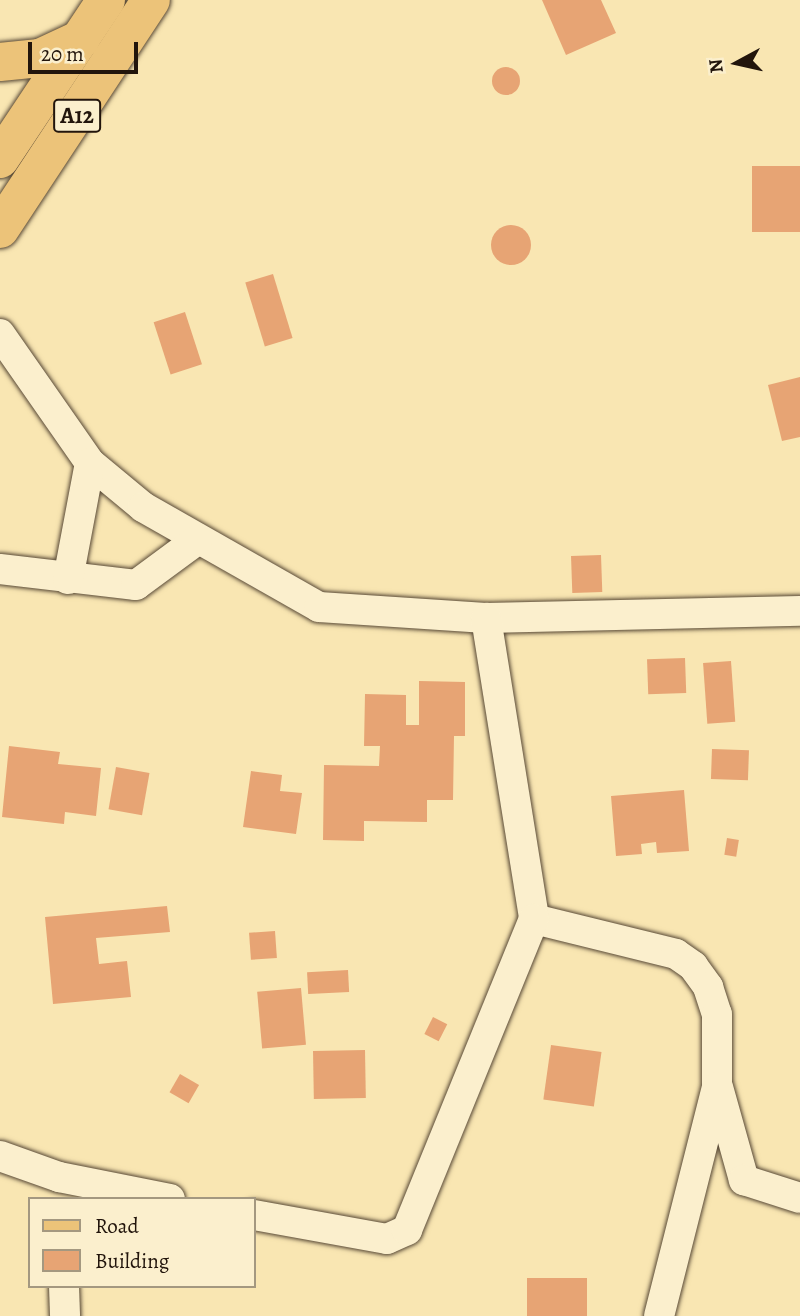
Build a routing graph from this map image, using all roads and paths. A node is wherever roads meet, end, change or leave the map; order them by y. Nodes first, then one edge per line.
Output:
1 (106, 0) edge
2 (151, 0) edge
3 (81, 39) junction
4 (0, 62) edge
5 (0, 159) edge
6 (0, 229) edge
7 (2, 349) edge
8 (90, 463) junction
9 (197, 540) junction
10 (0, 569) edge
11 (68, 579) junction
12 (800, 611) edge
13 (486, 618) junction
14 (534, 919) junction
15 (718, 1087) junction
16 (0, 1156) edge
17 (59, 1188) edge
18 (150, 1197) edge
19 (800, 1198) edge
20 (256, 1215) edge
21 (64, 1288) edge
22 (65, 1316) edge
23 (659, 1316) edge

1 - 3 main road, A12
2 - 6 main road, A12
3 - 4 main road
3 - 5 main road, A12
7 - 8 street
8 - 9 street
8 - 11 street
9 - 11 street
9 - 13 street
10 - 11 street
12 - 13 street
13 - 14 street
14 - 15 street
14 - 20 street
15 - 19 street
15 - 23 street
16 - 17 street
17 - 18 street
21 - 22 street

